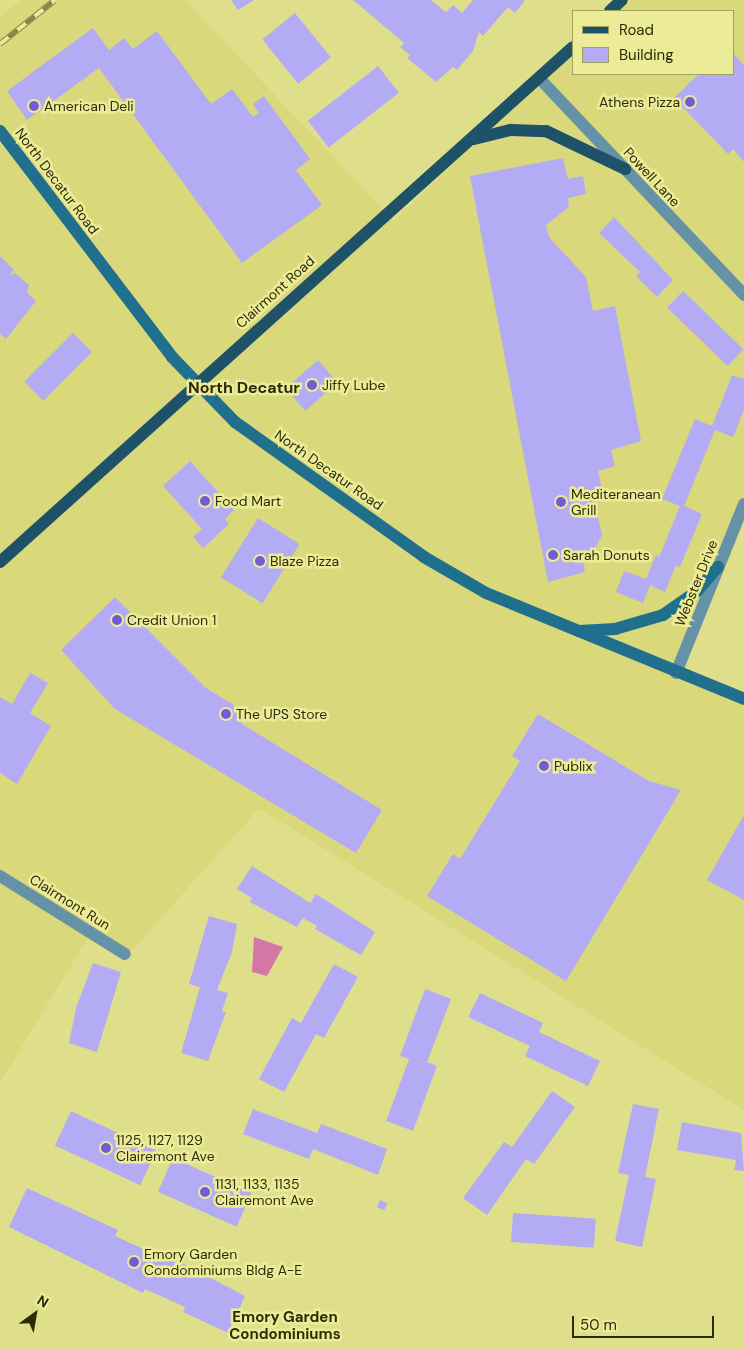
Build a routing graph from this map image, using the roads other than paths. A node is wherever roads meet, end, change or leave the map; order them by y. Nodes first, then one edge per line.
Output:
1 (622, 0) edge
2 (611, 10) edge
3 (572, 48) edge
4 (539, 78) junction
5 (0, 131) edge
6 (469, 140) junction
7 (625, 170) junction
8 (744, 295) edge
9 (196, 384) junction
10 (744, 504) edge
11 (0, 562) edge
12 (718, 567) junction
13 (574, 631) junction
14 (676, 673) junction
15 (744, 699) edge
16 (0, 876) edge
17 (125, 954) dead end

1 - 2 main road
3 - 4 main road, Clairmont Road
4 - 6 main road, Clairmont Road
4 - 7 street, Powell Lane
5 - 9 main road, North Decatur Road
6 - 7 main road
6 - 9 main road, Clairmont Road
7 - 8 street, Powell Lane
9 - 11 main road, Clairmont Road
9 - 13 main road, North Decatur Road
10 - 12 street, Webster Drive
12 - 13 main road
12 - 14 street, Webster Drive
13 - 14 main road, North Decatur Road
14 - 15 main road, North Decatur Road
16 - 17 street, Clairmont Run

